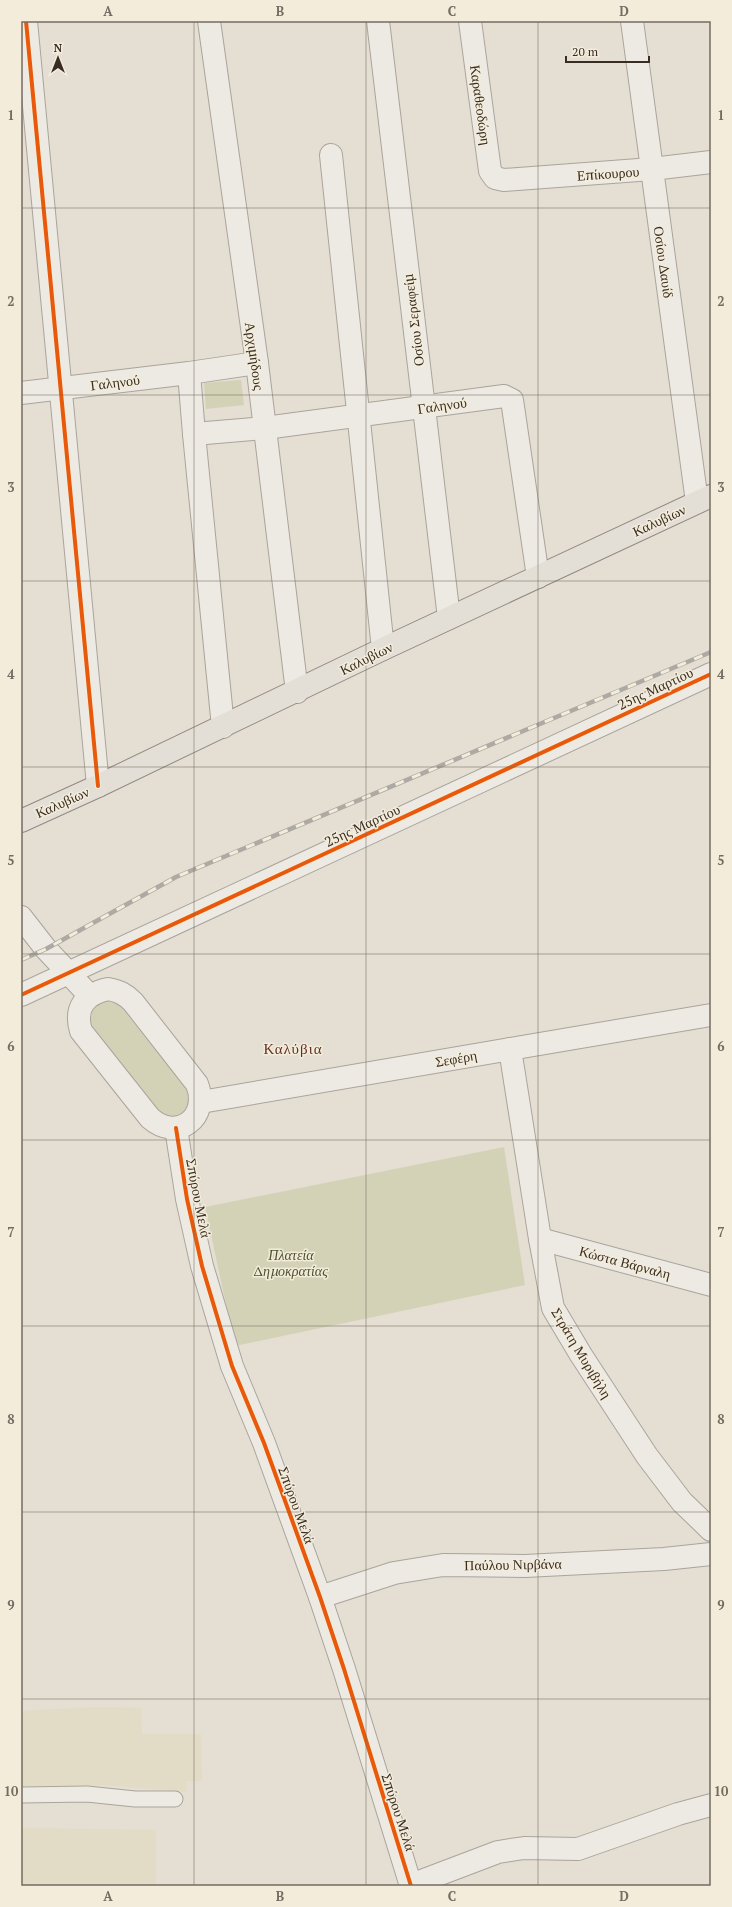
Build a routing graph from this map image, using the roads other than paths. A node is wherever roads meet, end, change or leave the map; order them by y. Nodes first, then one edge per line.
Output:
1 (26, 21) edge
2 (209, 21) edge
3 (378, 21) edge
4 (470, 21) edge
5 (632, 21) edge
6 (332, 156) dead end
7 (711, 162) edge
8 (652, 169) junction
9 (504, 180) joint
10 (257, 363) junction
11 (189, 373) junction
12 (61, 389) junction
13 (21, 393) edge
14 (423, 408) junction
15 (359, 416) junction
16 (265, 428) junction
17 (194, 434) junction
18 (704, 499) edge
19 (538, 577) junction
20 (449, 618) junction
21 (383, 649) junction
22 (711, 674) edge
23 (297, 692) junction
24 (223, 726) junction
25 (98, 786) junction
26 (21, 821) edge
27 (21, 917) edge
28 (68, 974) junction
29 (21, 995) edge
30 (90, 996) junction
31 (711, 1015) edge
32 (510, 1049) junction
33 (201, 1102) junction
34 (176, 1128) junction
35 (540, 1239) junction
36 (711, 1285) edge
37 (711, 1530) edge
38 (711, 1554) edge
39 (320, 1598) junction
40 (21, 1795) edge
41 (175, 1799) dead end
42 (711, 1805) edge
43 (411, 1885) edge

1 - 12 street
2 - 10 street, Αρχιμήδους
3 - 14 street, Οσίου Σεραφείμ
4 - 9 street, Καραθεοδώρη
5 - 8 street, Οσίου Δαυίδ
6 - 15 street
7 - 8 street, Επίκουρου
8 - 9 street, Επίκουρου
8 - 18 street, Οσίου Δαυίδ
10 - 11 street, Γαληνού
10 - 16 street, Αρχιμήδους
11 - 12 street, Γαληνού
11 - 17 street
12 - 13 street, Γαληνού
12 - 25 street
14 - 15 street, Γαληνού
14 - 19 street, Γαληνού
14 - 20 street, Οσίου Σεραφείμ
15 - 16 street, Γαληνού
15 - 21 street
16 - 17 street, Γαληνού
16 - 23 street, Αρχιμήδους
17 - 24 street
18 - 19 main road, Καλυβίων
19 - 20 main road, Καλυβίων
20 - 21 main road, Καλυβίων
21 - 23 main road, Καλυβίων
22 - 28 street, 25ης Μαρτίου
23 - 24 main road, Καλυβίων
24 - 25 main road, Καλυβίων
25 - 26 main road, Καλυβίων
27 - 28 street
28 - 29 street, 25ης Μαρτίου
28 - 30 street
30 - 33 street
30 - 34 street
31 - 32 street, Σεφέρη
32 - 33 street, Σεφέρη
32 - 35 street, Στράτη Μυριβήλη
33 - 34 street
34 - 39 street, Σπύρου Μελά
35 - 36 street, Κώστα Βάρναλη
35 - 37 street, Στράτη Μυριβήλη
38 - 39 street, Παύλου Νιρβάνα
39 - 43 street, Σπύρου Μελά
40 - 41 lane
42 - 43 street

